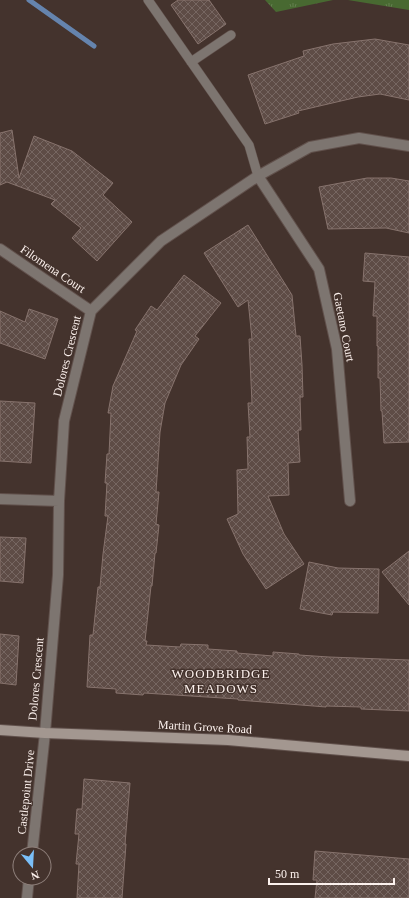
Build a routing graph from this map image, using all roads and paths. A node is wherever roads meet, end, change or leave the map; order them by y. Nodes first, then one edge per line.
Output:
1 (148, 0) edge
2 (231, 35) dead end
3 (191, 62) junction
4 (409, 146) edge
5 (258, 176) junction
6 (0, 248) edge
7 (92, 311) junction
8 (0, 499) edge
9 (350, 500) dead end
10 (59, 502) junction
11 (0, 730) edge
12 (45, 733) junction
13 (409, 756) edge
14 (33, 846) edge
15 (28, 886) edge
16 (27, 898) edge

1 - 3 lane
2 - 3 lane
3 - 5 lane
4 - 5 street, Dolores Crescent
5 - 7 street, Dolores Crescent
5 - 9 street, Gaetano Court
6 - 7 street, Filomena Court
7 - 10 street, Dolores Crescent
8 - 10 street
10 - 12 street, Dolores Crescent
11 - 12 street, Martin Grove Road
12 - 13 street, Martin Grove Road
12 - 14 street, Castlepoint Drive
15 - 16 street

